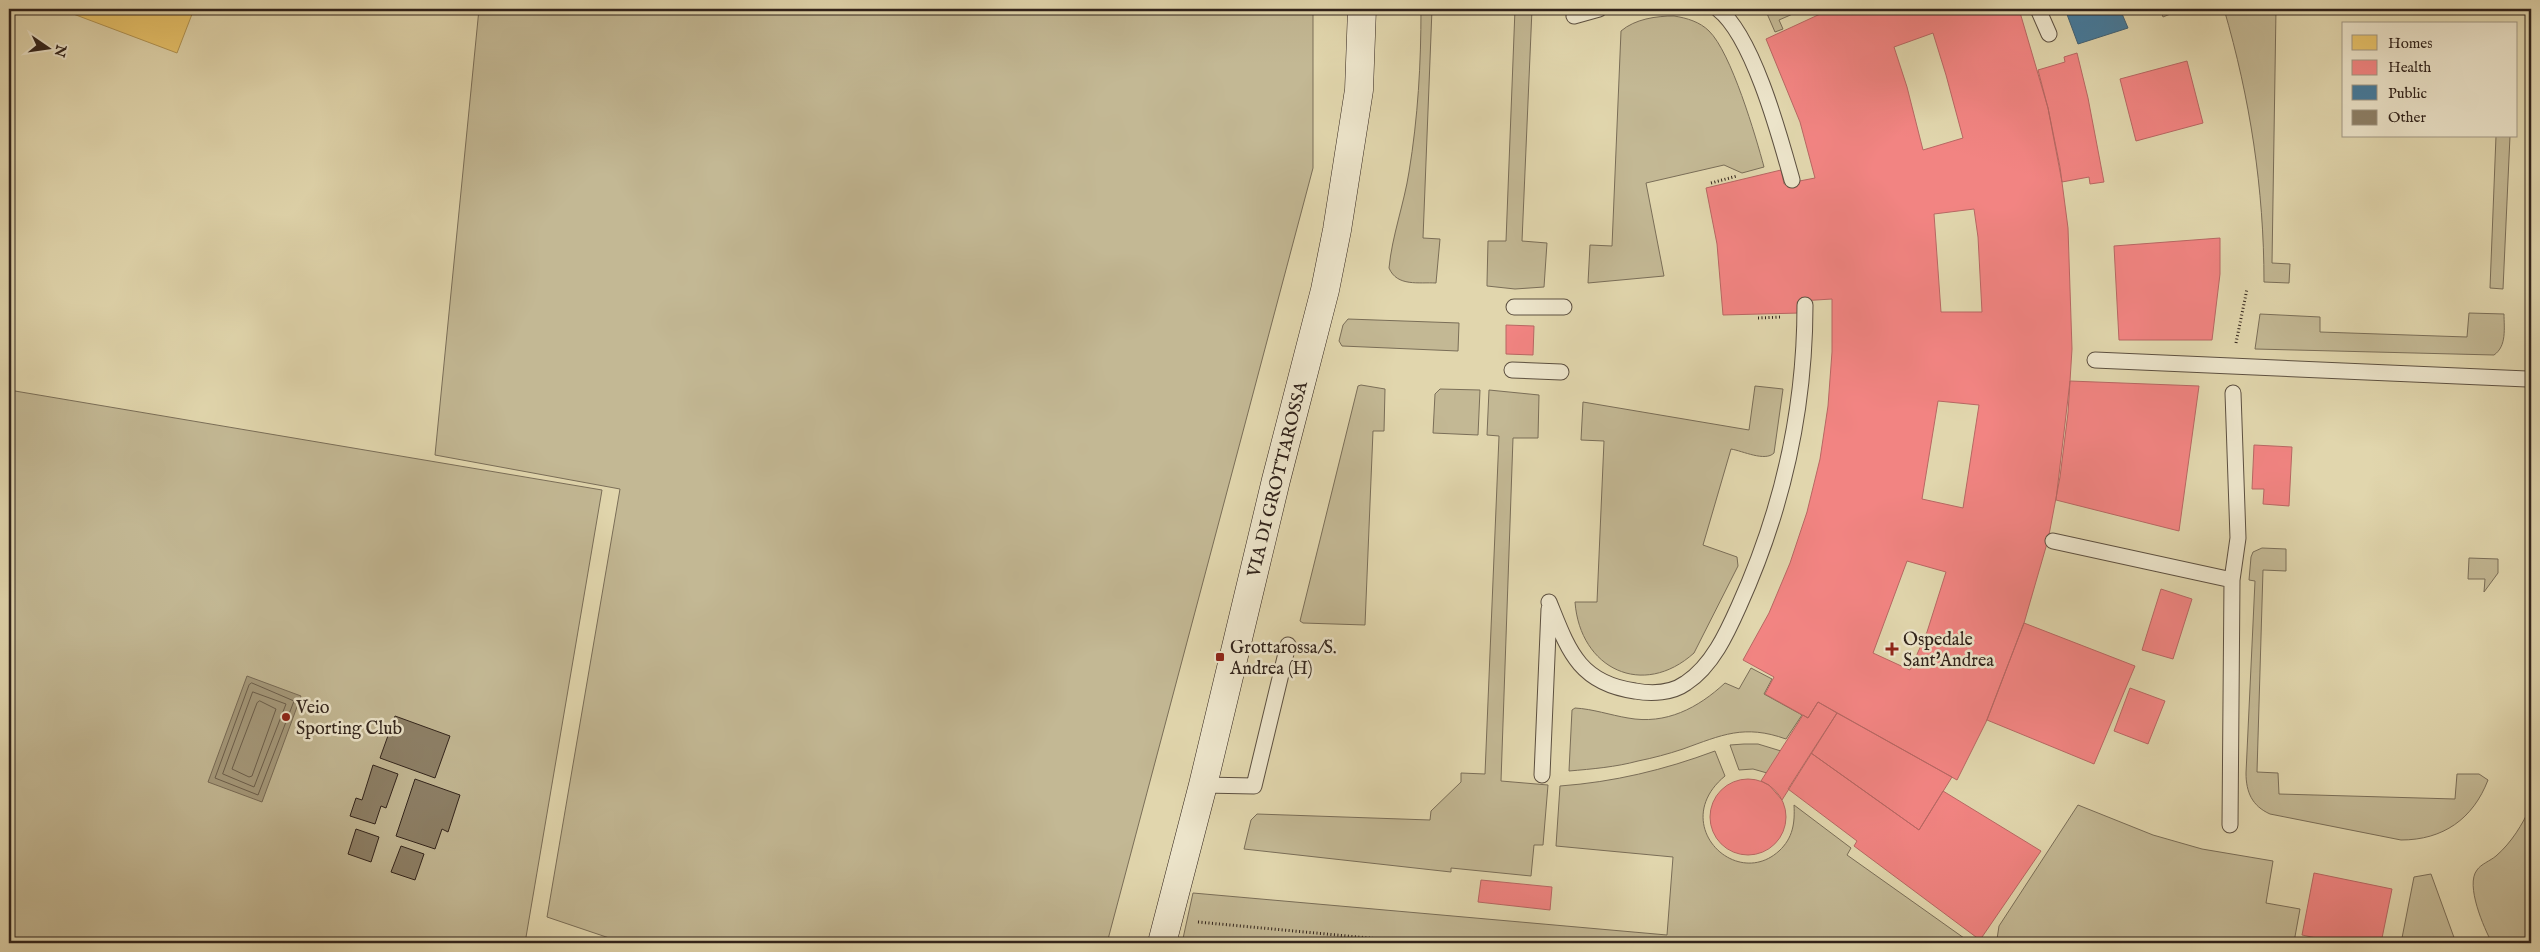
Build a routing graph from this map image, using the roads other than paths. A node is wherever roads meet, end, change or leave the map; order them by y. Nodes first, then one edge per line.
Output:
1 (1362, 9) edge
2 (1599, 9) edge
3 (1718, 9) edge
4 (2038, 9) edge
5 (1574, 16) dead end
6 (2050, 34) dead end
7 (1792, 180) dead end
8 (1806, 305) dead end
9 (1514, 307) dead end
10 (1564, 307) dead end
11 (2095, 360) dead end
12 (1512, 370) dead end
13 (1561, 372) dead end
14 (2527, 379) dead end
15 (2233, 393) dead end
16 (2053, 542) dead end
17 (2232, 580) junction
18 (1288, 645) dead end
19 (1542, 775) dead end
20 (1203, 785) junction
21 (2230, 825) dead end
22 (1165, 931) edge

1 - 20 street, VIA DI GROTTAROSSA
2 - 5 lane
3 - 7 lane
4 - 6 lane
8 - 19 lane
9 - 10 lane
11 - 14 lane
12 - 13 lane
15 - 17 lane
16 - 17 lane
17 - 21 lane
18 - 20 lane
20 - 22 street, VIA DI GROTTAROSSA

